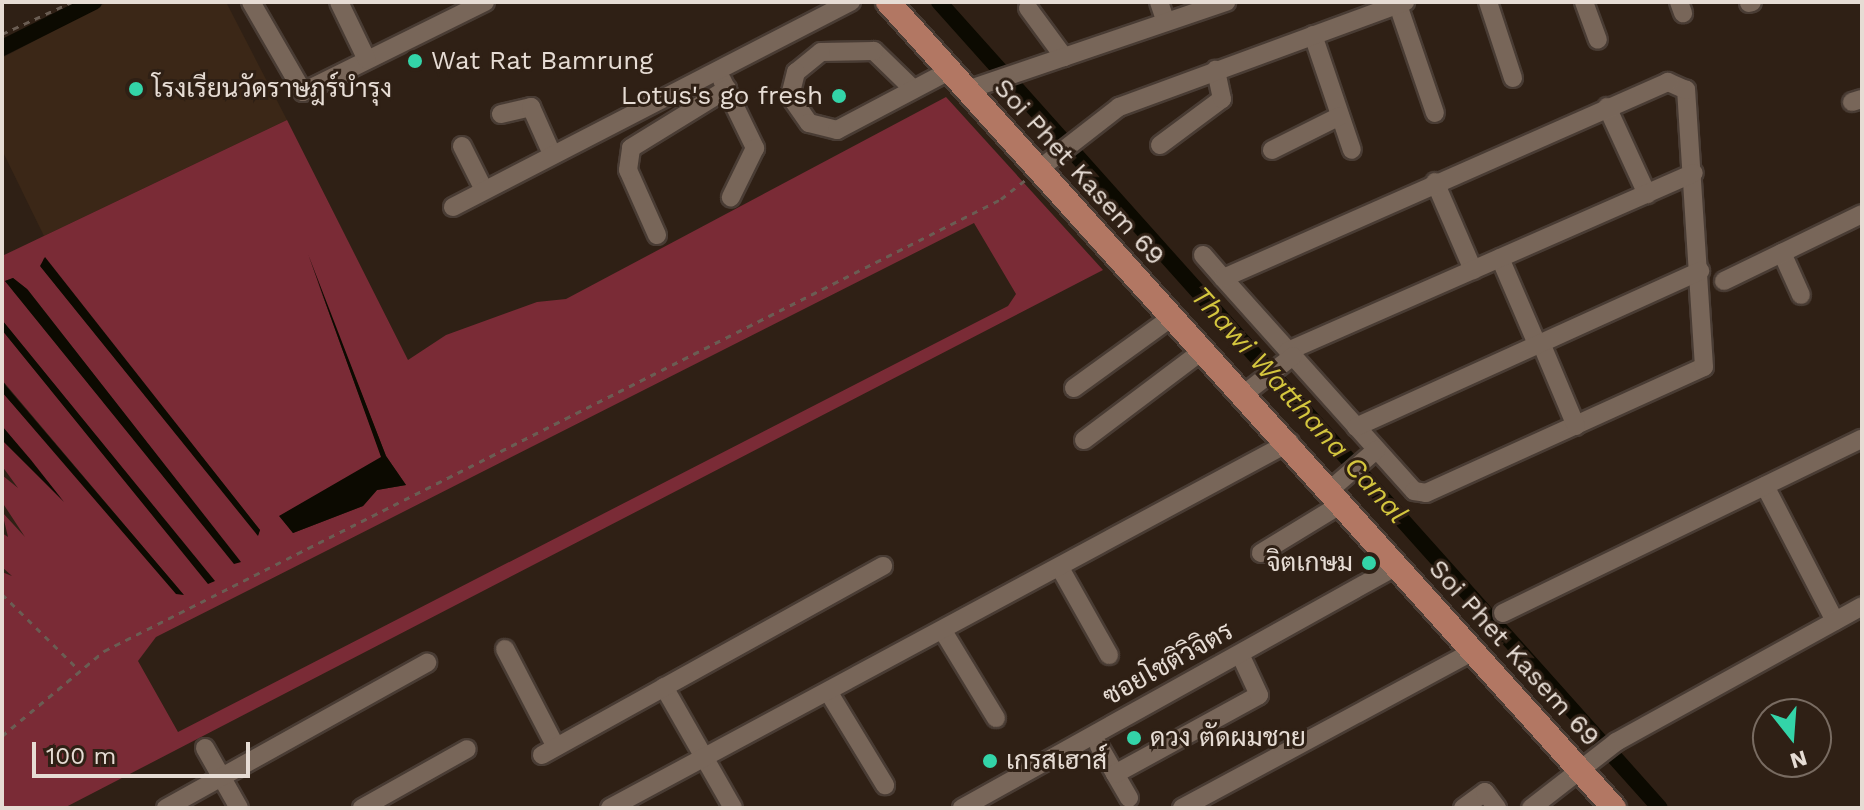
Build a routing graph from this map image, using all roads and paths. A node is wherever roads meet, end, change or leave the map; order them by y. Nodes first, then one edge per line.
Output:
1 (72, 2) edge
2 (251, 2) edge
3 (339, 2) edge
4 (485, 2) edge
5 (851, 2) edge
6 (888, 2) edge
7 (1159, 2) edge
8 (1226, 2) edge
9 (1488, 2) edge
10 (1584, 2) edge
11 (1402, 3) edge
12 (1028, 8) dead end
13 (1166, 22) junction
14 (2, 34) edge
15 (1313, 35) junction
16 (1598, 40) dead end
17 (1064, 57) junction
18 (367, 60) junction
19 (717, 70) junction
20 (1216, 70) junction
21 (949, 71) junction
22 (1513, 78) dead end
23 (911, 87) junction
24 (974, 88) junction
25 (727, 89) junction
26 (1607, 107) junction
27 (1435, 113) dead end
28 (501, 114) dead end
29 (1340, 116) junction
30 (1160, 145) dead end
31 (462, 146) dead end
32 (1272, 150) dead end
33 (1352, 150) dead end
34 (552, 154) junction
35 (1044, 164) junction
36 (1694, 173) junction
37 (1435, 182) junction
38 (484, 190) junction
39 (1647, 194) junction
40 (731, 197) dead end
41 (453, 207) dead end
42 (1862, 214) edge
43 (657, 235) dead end
44 (1782, 253) junction
45 (1203, 255) dead end
46 (1500, 258) junction
47 (1473, 270) junction
48 (1700, 271) junction
49 (1223, 278) junction
50 (1724, 281) dead end
51 (1801, 295) dead end
52 (1172, 317) junction
53 (1539, 344) junction
54 (1202, 351) junction
55 (1287, 357) junction
56 (1074, 388) dead end
57 (1249, 390) junction
58 (1576, 426) junction
59 (1356, 427) junction
60 (1862, 439) edge
61 (1084, 440) dead end
62 (1290, 442) junction
63 (1369, 456) junction
64 (1765, 486) junction
65 (1338, 491) junction
66 (1261, 553) dead end
67 (1398, 565) junction
68 (883, 566) dead end
69 (1060, 568) junction
70 (2, 594) edge
71 (1862, 606) edge
72 (1503, 613) dead end
73 (1835, 621) junction
74 (943, 631) junction
75 (505, 649) dead end
76 (1474, 651) junction
77 (1240, 654) junction
78 (1109, 655) dead end
79 (427, 663) dead end
80 (77, 668) junction
81 (664, 687) junction
82 (829, 693) junction
83 (996, 718) dead end
84 (2, 736) edge
85 (1099, 746) dead end
86 (205, 748) dead end
87 (467, 749) dead end
88 (704, 756) junction
89 (1586, 766) junction
90 (1115, 774) junction
91 (224, 779) junction
92 (885, 785) dead end
93 (1129, 798) dead end
94 (166, 808) edge
95 (239, 808) edge
96 (362, 808) edge
97 (610, 808) edge
98 (733, 808) edge
99 (962, 808) edge
100 (1182, 808) edge
101 (1463, 808) edge
102 (1497, 808) edge
103 (1531, 808) edge
104 (1614, 808) edge

1 - 14 path
2 - 18 street
3 - 18 street
4 - 18 street
5 - 19 street
6 - 21 main road, Soi Phet Kasem 69
7 - 13 street
8 - 13 street
9 - 22 street
10 - 16 street
11 - 15 street
11 - 27 street
12 - 17 street
13 - 17 street
15 - 20 street
15 - 29 street
17 - 24 street
19 - 25 street
19 - 34 street
20 - 30 street
20 - 35 street
21 - 23 street
21 - 24 main road, Soi Phet Kasem 69
23 - 23 street
24 - 35 main road, Soi Phet Kasem 69
25 - 40 street
25 - 43 street
26 - 36 street
26 - 37 street
26 - 39 street
28 - 34 street
29 - 32 street
29 - 33 street
31 - 38 street
34 - 38 street
35 - 52 main road, Soi Phet Kasem 69
35 - 80 path
36 - 39 street
36 - 48 street
37 - 47 street
37 - 49 street
38 - 41 street
39 - 46 street
42 - 44 street
44 - 50 street
44 - 51 street
45 - 49 street
46 - 47 street
46 - 53 street
47 - 55 street
48 - 53 street
48 - 58 street
49 - 55 street
52 - 54 main road, Soi Phet Kasem 69
52 - 56 street
53 - 58 street
53 - 59 street
54 - 57 main road, Soi Phet Kasem 69
54 - 61 street
55 - 57 street
55 - 59 street
57 - 62 main road, Soi Phet Kasem 69
58 - 63 street
59 - 63 street
60 - 64 street
62 - 65 main road, Soi Phet Kasem 69
62 - 69 street
63 - 65 street
64 - 72 street
64 - 73 street
65 - 66 street
65 - 67 main road, Soi Phet Kasem 69
67 - 76 main road, Soi Phet Kasem 69
67 - 77 street, ซอยโชติวิจิตร
68 - 81 street
69 - 74 street
69 - 78 street
70 - 80 path
71 - 73 street
73 - 89 street
74 - 82 street
74 - 83 street
75 - 81 street
76 - 89 main road, Soi Phet Kasem 69
76 - 100 street
77 - 90 street
77 - 99 street, ซอยโชติวิจิตร
79 - 91 street
80 - 84 path
81 - 88 street
82 - 88 street
82 - 92 street
85 - 90 street
86 - 91 street
87 - 96 street
88 - 97 street
88 - 98 street
89 - 103 street
89 - 104 main road, Soi Phet Kasem 69
90 - 93 street
91 - 94 street
91 - 95 street
101 - 102 street

